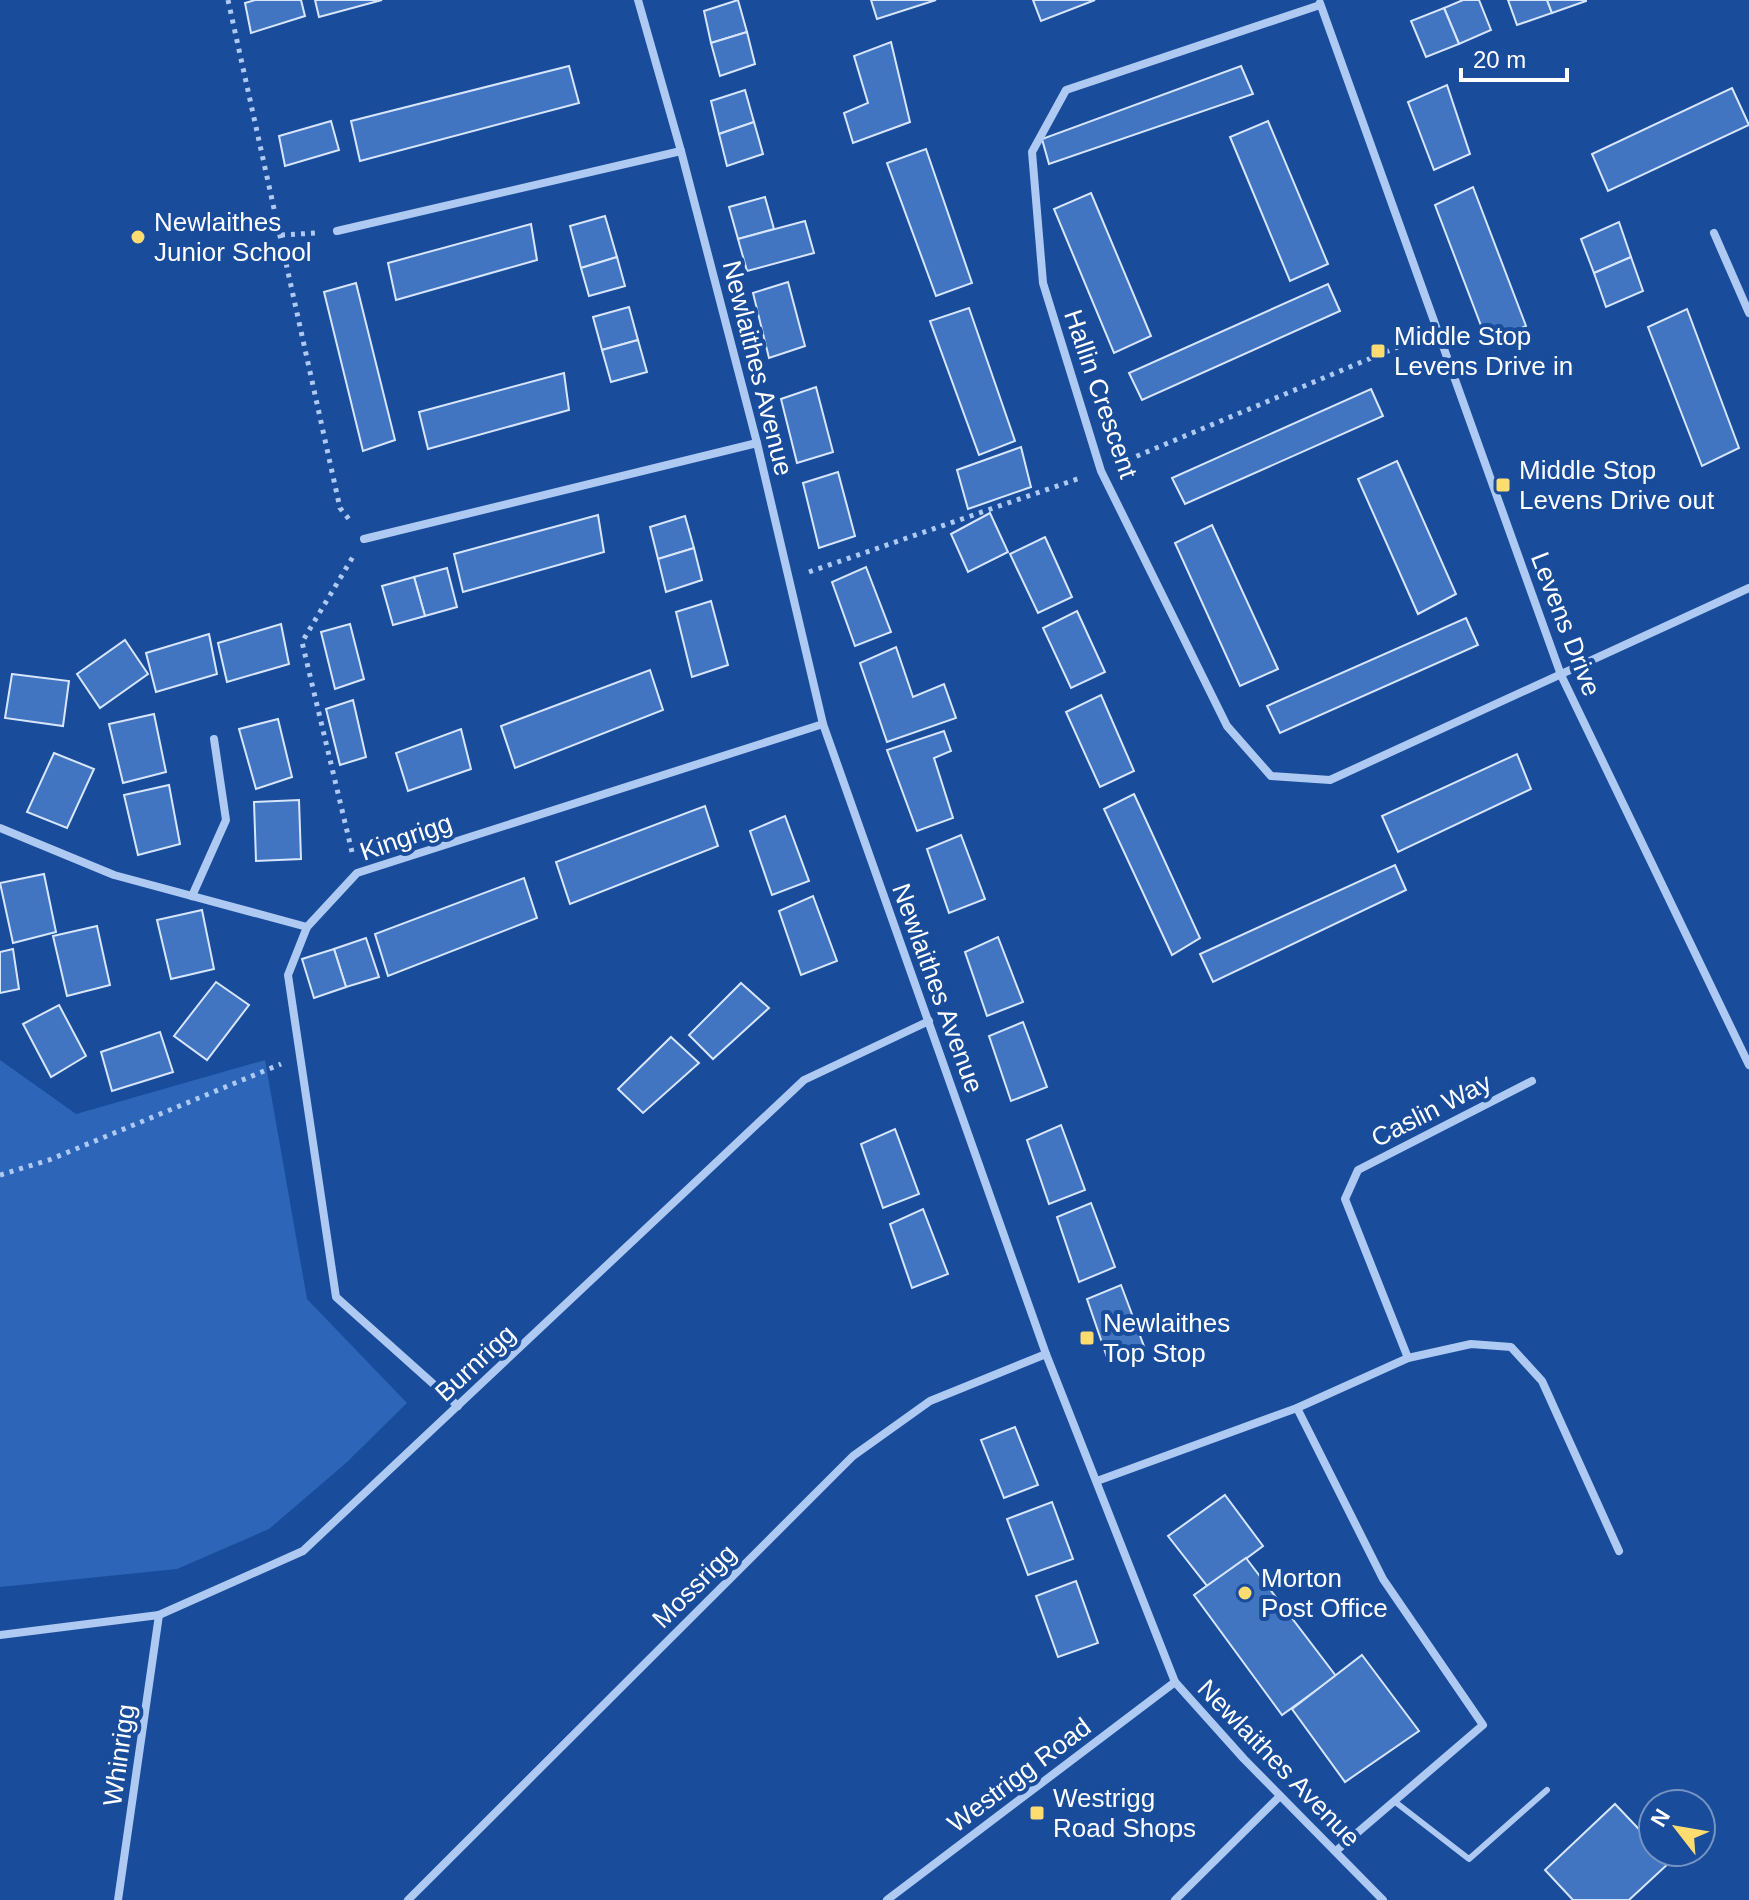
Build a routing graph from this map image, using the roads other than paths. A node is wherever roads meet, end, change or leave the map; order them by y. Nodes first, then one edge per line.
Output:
1 (638, 0) edge
2 (1320, 2) edge
3 (681, 151) junction
4 (337, 231) road end
5 (1714, 233) dead end
6 (1749, 313) edge
7 (757, 443) junction
8 (364, 539) road end
9 (1749, 588) edge
10 (1561, 675) junction
11 (823, 724) junction
12 (214, 739) dead end
13 (0, 828) edge
14 (192, 896) junction
15 (307, 927) junction
16 (929, 1021) junction
17 (1749, 1065) edge
18 (1532, 1081) dead end
19 (1046, 1354) junction
20 (1408, 1358) junction
21 (458, 1406) junction
22 (1297, 1408) junction
23 (1097, 1481) junction
24 (1619, 1551) dead end
25 (159, 1615) junction
26 (0, 1635) edge
27 (1175, 1682) junction
28 (1547, 1790) dead end
29 (1280, 1796) junction
30 (1394, 1801) junction
31 (1336, 1851) junction
32 (118, 1900) edge
33 (408, 1900) edge
34 (887, 1900) edge
35 (1175, 1900) edge
36 (1383, 1900) edge

1 - 3 street, Newlaithes Avenue
2 - 10 street, Levens Drive
2 - 10 street, Hallin Crescent
3 - 4 street
3 - 7 street, Newlaithes Avenue
5 - 6 street
7 - 8 street
7 - 11 street, Newlaithes Avenue
9 - 10 street, Hallin Crescent
10 - 17 street, Levens Drive
11 - 15 street, Kingrigg
11 - 16 street, Newlaithes Avenue
12 - 14 street
13 - 14 street
14 - 15 street
15 - 21 street, Kingrigg
16 - 19 street, Newlaithes Avenue
16 - 21 street, Burnrigg
18 - 20 street, Caslin Way
19 - 23 street, Newlaithes Avenue
19 - 33 street, Mossrigg
20 - 22 street
20 - 24 street
21 - 25 street, Burnrigg
22 - 23 street
22 - 30 street
23 - 27 street, Newlaithes Avenue
25 - 26 street, Burnrigg
25 - 32 street, Whinrigg
27 - 29 street, Newlaithes Avenue
27 - 34 street, Westrigg Road
28 - 30 lane
29 - 31 street, Newlaithes Avenue
29 - 35 street
30 - 31 street
31 - 36 street, Newlaithes Avenue

